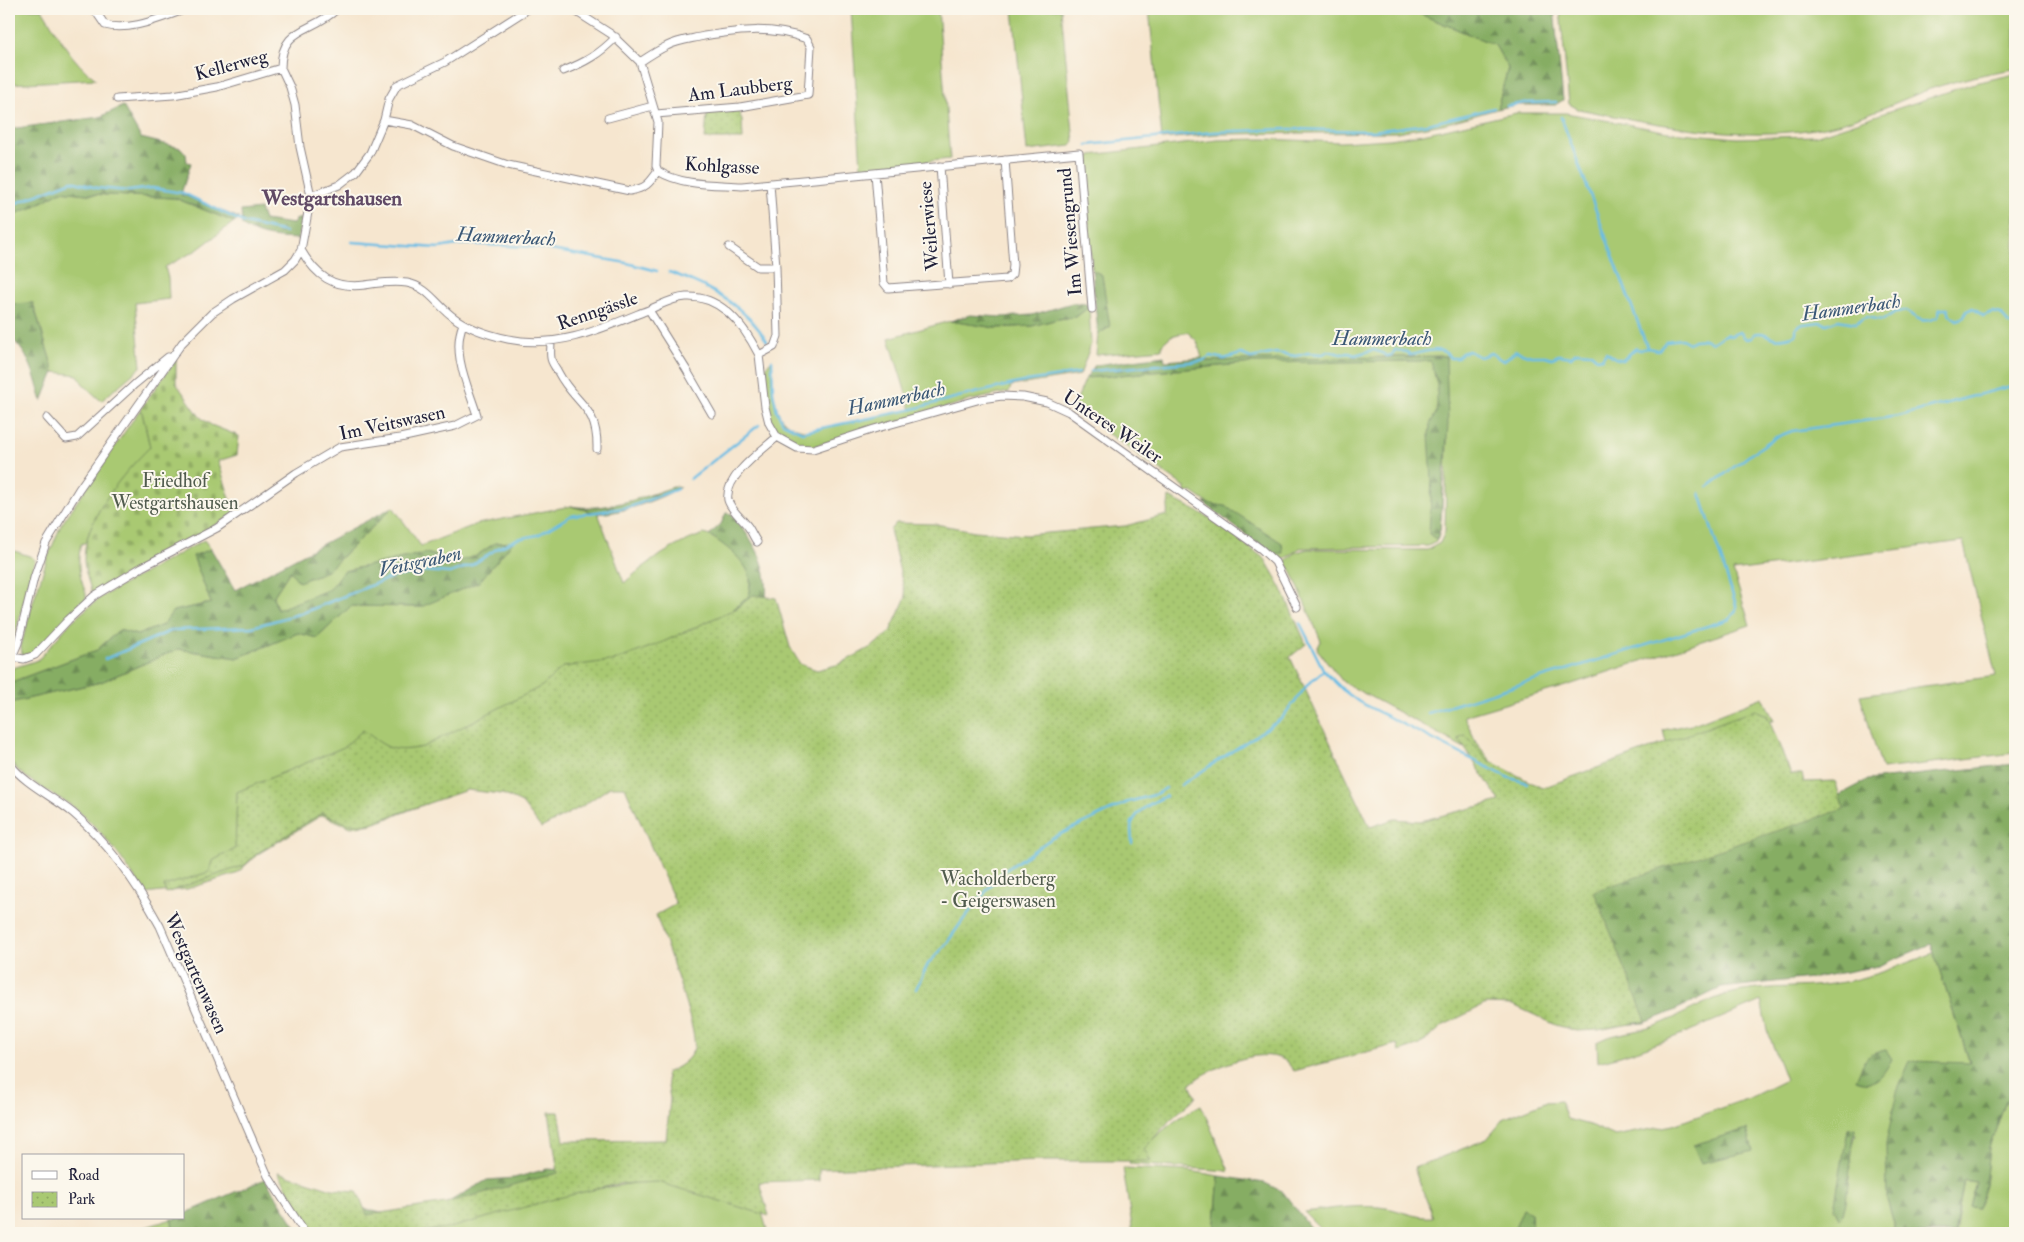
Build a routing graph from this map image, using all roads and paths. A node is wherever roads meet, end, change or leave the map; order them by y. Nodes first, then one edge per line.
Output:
1 (94, 9) edge
2 (187, 9) edge
3 (337, 9) edge
4 (528, 9) edge
5 (572, 9) edge
6 (616, 37) junction
7 (640, 62) junction
8 (281, 68) junction
9 (563, 71) dead end
10 (117, 99) dead end
11 (653, 106) junction
12 (656, 114) junction
13 (608, 118) dead end
14 (384, 120) junction
15 (1079, 153) joint
16 (1005, 160) junction
17 (940, 166) junction
18 (658, 171) junction
19 (875, 173) junction
20 (770, 183) junction
21 (311, 196) junction
22 (729, 247) dead end
23 (301, 250) junction
24 (776, 267) junction
25 (949, 284) junction
26 (1092, 309) dead end
27 (648, 310) junction
28 (463, 324) junction
29 (551, 342) junction
30 (174, 352) junction
31 (760, 355) junction
32 (712, 414) dead end
33 (47, 418) dead end
34 (776, 437) junction
35 (597, 450) dead end
36 (757, 542) dead end
37 (1297, 607) dead end
38 (11, 660) edge
39 (9, 763) edge
40 (305, 1233) edge

1 - 2 street
3 - 8 street
4 - 14 street
5 - 6 street
6 - 7 street
6 - 9 street
7 - 11 street
7 - 12 street, Am Laubberg
8 - 10 street, Kellerweg
8 - 21 street, Kellerweg
11 - 12 street
11 - 13 street
12 - 18 street
14 - 18 street, Kohlgasse
14 - 21 street
15 - 16 street, Kohlgasse
15 - 26 street, Im Wiesengrund
16 - 17 street, Kohlgasse
16 - 25 street
17 - 19 street, Kohlgasse
17 - 25 street, Weilerwiese
18 - 20 street, Kohlgasse
19 - 20 street, Kohlgasse
19 - 25 street
20 - 24 street
21 - 23 street
22 - 24 street
23 - 28 street, Renngässle
23 - 30 street
24 - 31 street
27 - 29 street, Renngässle
27 - 31 street, Renngässle
27 - 32 street
28 - 29 street, Renngässle
28 - 38 street, Im Veitswasen
29 - 35 street
30 - 33 street
30 - 38 street
31 - 34 street
34 - 36 street
34 - 37 street, Unteres Weiler
39 - 40 street, Westgartenwasen

